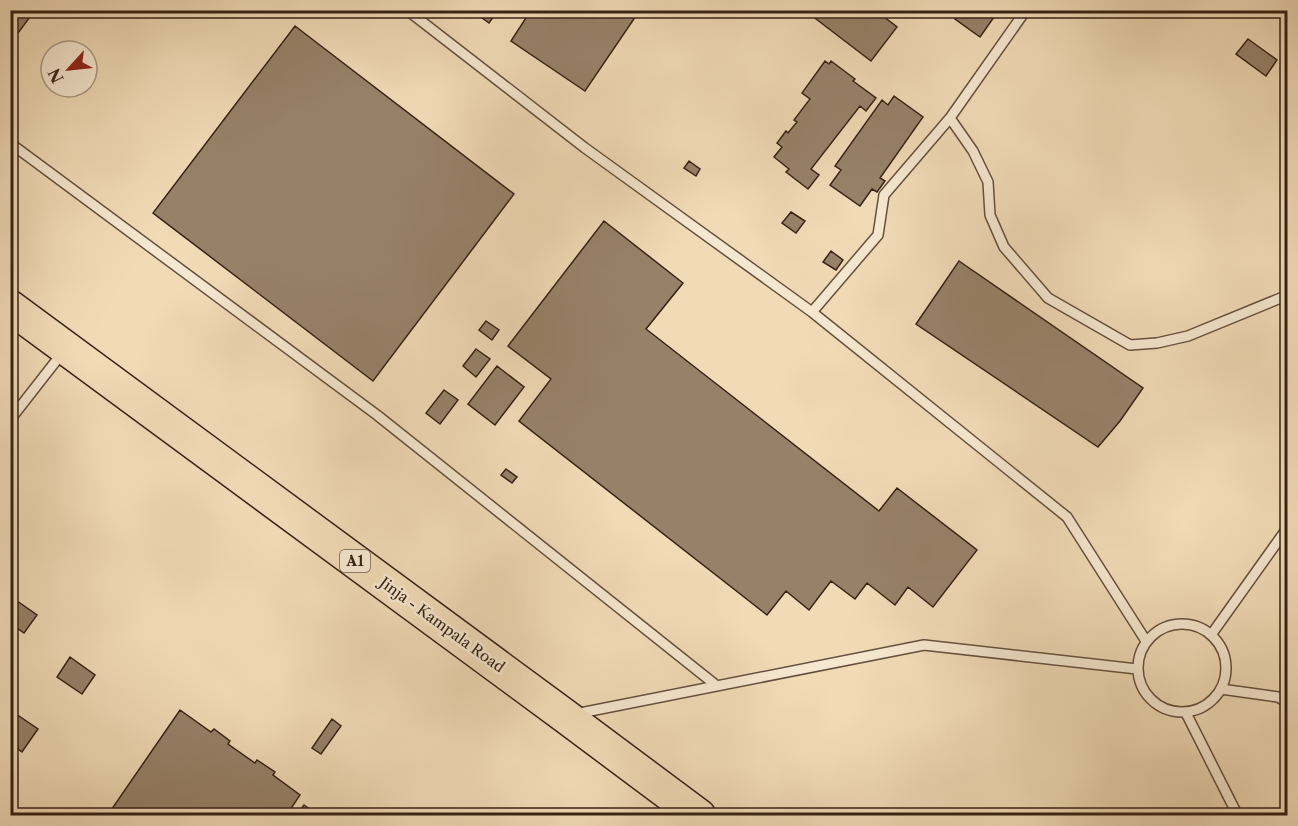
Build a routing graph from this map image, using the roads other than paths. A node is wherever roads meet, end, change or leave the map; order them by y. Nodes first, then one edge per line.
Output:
1 (407, 10) edge
2 (1026, 10) edge
3 (950, 118) junction
4 (10, 143) edge
5 (1287, 296) edge
6 (10, 307) edge
7 (812, 312) junction
8 (66, 348) junction
9 (11, 416) edge
10 (1287, 527) edge
11 (1212, 635) junction
12 (1146, 641) junction
13 (1137, 669) junction
14 (717, 686) junction
15 (1221, 689) junction
16 (1287, 703) edge
17 (1186, 713) junction
18 (565, 716) junction
19 (699, 816) edge
20 (1238, 816) edge

1 - 7 lane
2 - 3 lane
3 - 5 lane
3 - 7 lane
4 - 14 lane
6 - 8 highway, Jinja - Kampala Road / A1
7 - 12 lane
8 - 9 lane
8 - 18 highway, Jinja - Kampala Road / A1
10 - 11 lane
11 - 12 lane
11 - 15 lane
12 - 13 lane
13 - 14 lane
13 - 17 lane
14 - 18 lane
15 - 16 lane
15 - 17 lane
17 - 20 lane
18 - 19 highway, Jinja - Kampala Road / A1

